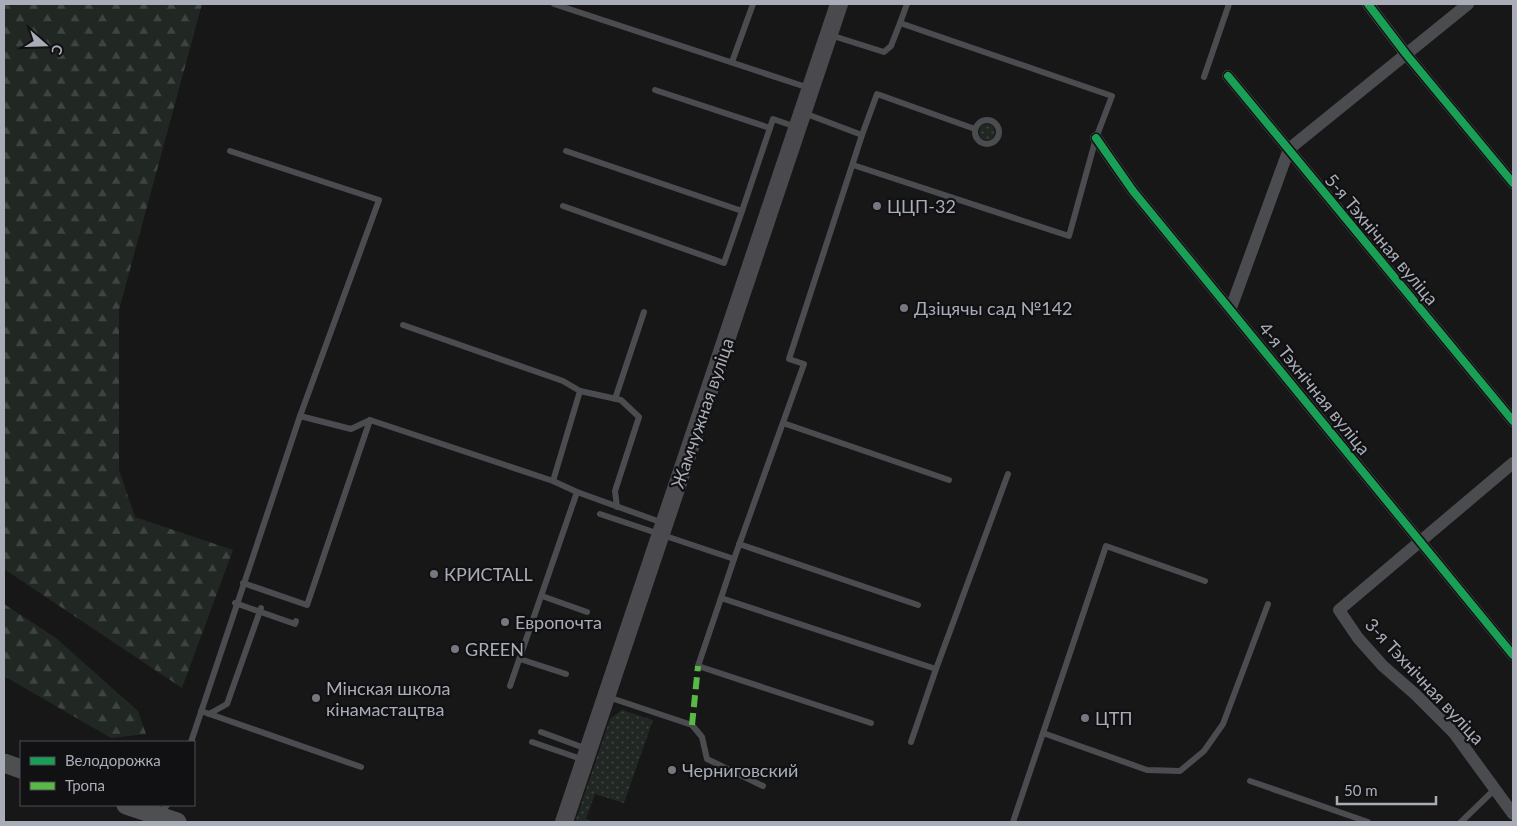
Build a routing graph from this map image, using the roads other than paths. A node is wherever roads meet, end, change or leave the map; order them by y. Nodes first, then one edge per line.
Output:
1 (554, 4) edge
2 (752, 4) edge
3 (839, 4) edge
4 (907, 4) edge
5 (1230, 4) edge
6 (1368, 4) edge
7 (1468, 4) edge
8 (900, 23) junction
9 (829, 34) junction
10 (1406, 54) junction
11 (732, 62) junction
12 (1228, 76) dead end
13 (1204, 77) dead end
14 (810, 89) junction
15 (656, 90) dead end
16 (800, 120) junction
17 (770, 128) junction
18 (975, 129) dead end
19 (862, 135) junction
20 (1096, 138) junction
21 (1289, 149) junction
22 (230, 151) dead end
23 (566, 151) dead end
24 (853, 165) junction
25 (1513, 183) edge
26 (563, 206) dead end
27 (742, 211) junction
28 (1230, 308) junction
29 (644, 312) dead end
30 (403, 325) dead end
31 (580, 390) junction
32 (615, 398) junction
33 (300, 416) junction
34 (370, 420) junction
35 (1513, 421) edge
36 (782, 423) junction
37 (1513, 463) edge
38 (1008, 474) dead end
39 (949, 480) dead end
40 (553, 481) junction
41 (577, 492) junction
42 (617, 507) junction
43 (600, 514) dead end
44 (663, 529) junction
45 (1420, 539) junction
46 (739, 544) junction
47 (734, 559) junction
48 (1205, 581) dead end
49 (242, 583) junction
50 (542, 596) junction
51 (720, 598) junction
52 (235, 604) junction
53 (1268, 604) dead end
54 (918, 605) dead end
55 (260, 610) junction
56 (587, 612) dead end
57 (296, 621) dead end
58 (1513, 655) edge
59 (520, 659) junction
60 (936, 669) junction
61 (566, 674) dead end
62 (510, 686) dead end
63 (607, 696) junction
64 (201, 711) junction
65 (209, 714) junction
66 (871, 723) dead end
67 (541, 732) dead end
68 (1043, 734) junction
69 (190, 741) edge
70 (532, 742) dead end
71 (911, 742) dead end
72 (587, 755) junction
73 (4, 763) edge
74 (361, 768) dead end
75 (20, 769) edge
76 (1250, 781) dead end
77 (763, 786) dead end
78 (1495, 789) junction
79 (131, 806) edge
80 (168, 814) edge
81 (1513, 814) edge
82 (564, 822) edge
83 (1013, 822) edge
84 (1368, 822) edge
85 (1461, 822) edge

1 - 11 lane
2 - 11 lane
3 - 9 main road, Жамчужная вуліца
4 - 8 lane
5 - 13 lane
6 - 10 street
7 - 10 street
8 - 9 lane
8 - 20 lane
9 - 14 main road, Жамчужная вуліца
10 - 21 street
10 - 25 street
11 - 14 lane
12 - 21 street, 5-я Тэхнічная вуліца
14 - 16 main road, Жамчужная вуліца
15 - 17 lane
16 - 17 lane
16 - 19 lane
16 - 44 main road, Жамчужная вуліца
17 - 27 lane
18 - 19 lane
19 - 24 lane
20 - 24 lane
20 - 28 street, 4-я Тэхнічная вуліца
21 - 28 street
21 - 35 street, 5-я Тэхнічная вуліца
22 - 33 lane
23 - 27 lane
24 - 36 lane
26 - 27 lane
28 - 45 street, 4-я Тэхнічная вуліца
29 - 32 lane
30 - 31 lane
31 - 32 lane
31 - 40 lane
32 - 42 lane
33 - 34 lane
33 - 49 lane
34 - 40 lane
34 - 49 lane
36 - 39 lane
36 - 46 lane
37 - 45 street
38 - 60 lane
40 - 41 lane
41 - 42 lane
41 - 50 lane
42 - 44 lane
43 - 44 lane
44 - 47 lane
44 - 63 main road, Жамчужная вуліца
45 - 58 street, 4-я Тэхнічная вуліца
45 - 78 street, 3-я Тэхнічная вуліца
46 - 47 lane
46 - 54 lane
47 - 51 lane
48 - 68 lane
49 - 52 lane
50 - 56 lane
50 - 59 lane
51 - 60 lane
51 - 66 lane
52 - 55 lane
52 - 64 lane
53 - 68 lane
55 - 57 lane
55 - 65 lane
59 - 61 lane
59 - 62 lane
60 - 71 lane
63 - 72 main road, Жамчужная вуліца
63 - 77 lane
64 - 65 lane
64 - 69 lane
65 - 74 lane
67 - 72 lane
68 - 83 lane
70 - 72 lane
72 - 82 main road, Жамчужная вуліца
73 - 75 main road
76 - 84 lane
78 - 81 street, 3-я Тэхнічная вуліца
78 - 85 lane
79 - 80 main road

